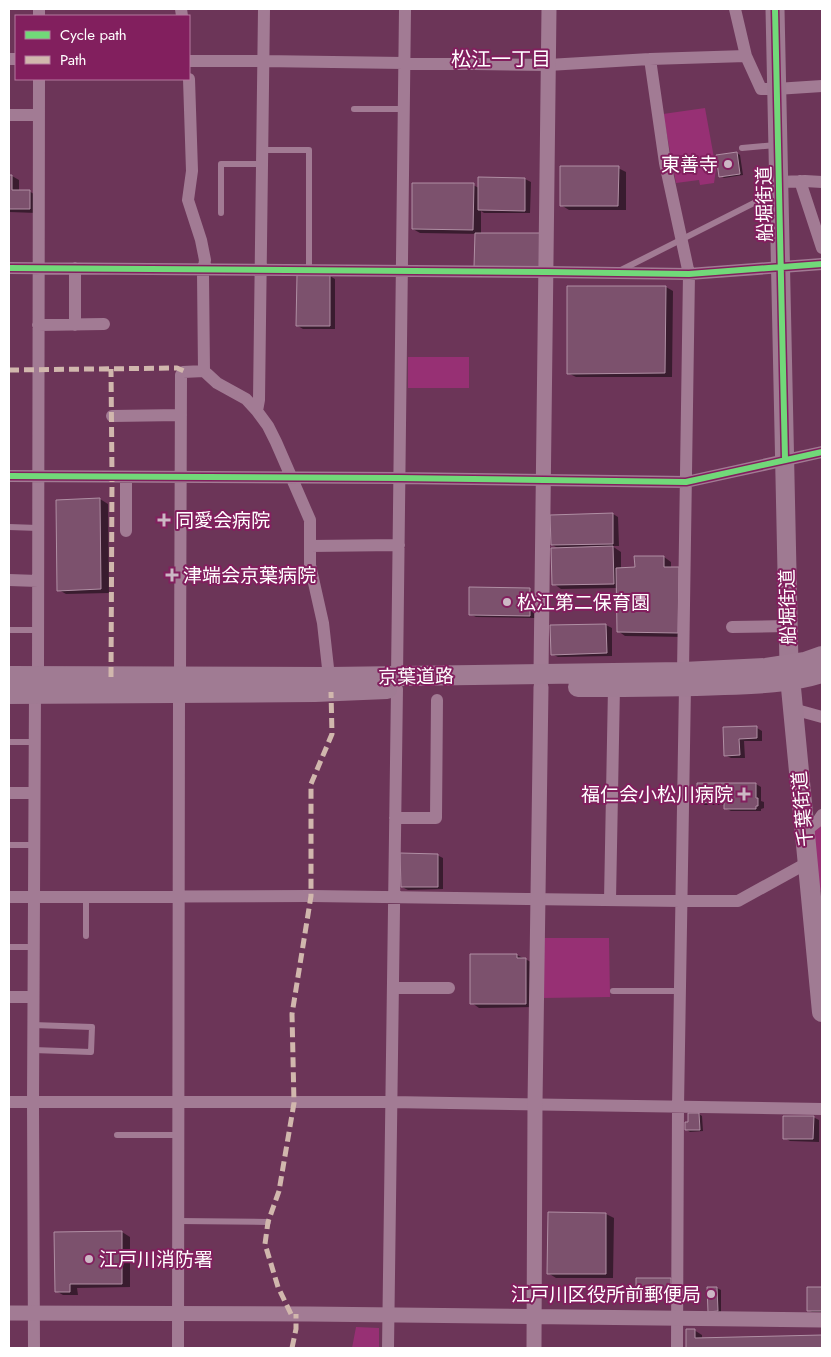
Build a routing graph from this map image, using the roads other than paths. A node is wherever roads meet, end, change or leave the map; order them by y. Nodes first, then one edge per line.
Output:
1 (264, 9) edge
2 (405, 9) edge
3 (549, 9) edge
4 (736, 9) edge
5 (775, 9) edge
6 (746, 56) junction
7 (650, 59) junction
8 (262, 60) junction
9 (190, 61) edge
10 (404, 62) junction
11 (548, 65) junction
12 (39, 80) edge
13 (189, 80) edge
14 (822, 86) edge
15 (776, 90) junction
16 (354, 109) dead end
17 (403, 109) junction
18 (9, 115) edge
19 (39, 115) junction
20 (778, 145) junction
21 (742, 148) dead end
22 (261, 150) junction
23 (261, 164) junction
24 (800, 181) junction
25 (779, 182) junction
26 (822, 182) edge
27 (221, 213) dead end
28 (682, 238) junction
29 (822, 248) edge
30 (822, 264) edge
31 (9, 268) edge
32 (38, 268) junction
33 (75, 268) junction
34 (780, 268) junction
35 (204, 269) junction
36 (260, 270) junction
37 (309, 270) junction
38 (402, 271) junction
39 (546, 272) junction
40 (613, 273) junction
41 (689, 274) junction
42 (104, 324) dead end
43 (38, 325) junction
44 (75, 325) junction
45 (204, 371) junction
46 (257, 411) junction
47 (181, 415) junction
48 (112, 416) dead end
49 (822, 452) edge
50 (785, 459) junction
51 (9, 476) edge
52 (38, 477) junction
53 (126, 477) junction
54 (181, 477) junction
55 (290, 477) junction
56 (399, 478) junction
57 (543, 480) junction
58 (686, 482) junction
59 (9, 527) edge
60 (38, 528) junction
61 (126, 531) dead end
62 (398, 545) junction
63 (310, 546) junction
64 (9, 580) edge
65 (38, 580) junction
66 (788, 626) junction
67 (732, 627) dead end
68 (9, 630) edge
69 (38, 630) junction
70 (822, 656) edge
71 (790, 673) junction
72 (822, 673) edge
73 (9, 676) edge
74 (329, 677) junction
75 (684, 680) junction
76 (541, 681) junction
77 (397, 683) junction
78 (36, 685) junction
79 (180, 685) junction
80 (614, 687) junction
81 (9, 694) edge
82 (437, 700) dead end
83 (793, 709) junction
84 (822, 717) edge
85 (9, 742) edge
86 (35, 742) junction
87 (9, 793) edge
88 (34, 793) junction
89 (822, 815) edge
90 (396, 818) junction
91 (804, 832) junction
92 (9, 845) edge
93 (34, 845) junction
94 (807, 863) junction
95 (816, 888) edge
96 (9, 897) edge
97 (34, 897) junction
98 (86, 897) junction
99 (180, 897) junction
100 (395, 897) junction
101 (538, 900) junction
102 (610, 900) junction
103 (681, 901) junction
104 (86, 936) dead end
105 (9, 947) edge
106 (34, 947) junction
107 (393, 988) junction
108 (449, 988) dead end
109 (680, 990) junction
110 (613, 991) dead end
111 (9, 997) edge
112 (33, 997) junction
113 (822, 1012) edge
114 (33, 1025) junction
115 (33, 1050) junction
116 (9, 1102) edge
117 (33, 1102) junction
118 (179, 1102) junction
119 (391, 1102) junction
120 (535, 1104) junction
121 (678, 1107) junction
122 (822, 1109) edge
123 (117, 1135) dead end
124 (179, 1135) junction
125 (178, 1222) junction
126 (268, 1222) dead end
127 (35, 1313) junction
128 (9, 1314) edge
129 (179, 1314) junction
130 (388, 1315) junction
131 (534, 1316) junction
132 (677, 1317) junction
133 (822, 1320) edge
134 (34, 1348) edge
135 (178, 1348) edge
136 (388, 1348) edge
137 (534, 1348) edge
138 (677, 1348) edge

1 - 8 street
2 - 10 street
3 - 11 street
4 - 6 street
5 - 15 main road, 船堀街道
6 - 7 street
6 - 15 street
7 - 11 street
7 - 28 street
8 - 9 street
8 - 10 street
8 - 22 street
10 - 11 street
10 - 17 street
11 - 39 street
12 - 19 street
13 - 35 street
14 - 15 street
15 - 20 main road, 船堀街道
16 - 17 lane
17 - 38 street
18 - 19 street
19 - 32 street
20 - 21 lane
20 - 25 main road, 船堀街道
22 - 23 street
22 - 37 lane
23 - 27 lane
23 - 36 street
24 - 25 street
24 - 26 street
24 - 29 street
25 - 28 lane
25 - 34 main road, 船堀街道
28 - 40 lane
28 - 41 street
30 - 34 street
31 - 32 street
32 - 33 street
32 - 43 street
33 - 35 street
33 - 44 street
34 - 41 street
34 - 50 main road, 船堀街道
35 - 36 street
35 - 45 street
36 - 37 street
36 - 46 street
37 - 38 street
38 - 39 street
38 - 56 street
39 - 40 street
39 - 57 street
40 - 41 street
41 - 58 street
42 - 44 street
43 - 44 street
43 - 52 street
45 - 46 street
45 - 47 street
46 - 55 street
47 - 48 street
47 - 54 street
49 - 50 street
50 - 58 street
50 - 66 main road, 船堀街道
51 - 52 street
52 - 53 street
52 - 60 street
53 - 54 street
53 - 61 street
54 - 55 street
54 - 79 street
55 - 56 street
55 - 63 street
56 - 57 street
56 - 62 street
57 - 58 street
57 - 76 street
58 - 75 street
59 - 60 lane
60 - 65 street
62 - 63 street
62 - 77 street
63 - 74 street
64 - 65 street
65 - 69 street
66 - 67 street
66 - 71 main road, 船堀街道
68 - 69 lane
69 - 78 street
70 - 71 highway, 京葉道路
71 - 72 highway, 京葉道路
71 - 75 highway, 京葉道路
71 - 83 highway, 千葉街道
73 - 78 highway, 京葉道路
74 - 77 highway, 京葉道路
74 - 79 highway, 京葉道路
75 - 76 highway, 京葉道路
75 - 80 highway, 京葉道路
75 - 103 street
76 - 77 highway, 京葉道路
76 - 80 highway, 京葉道路
76 - 101 street
77 - 79 highway, 京葉道路
77 - 90 street
78 - 79 highway, 京葉道路
78 - 81 highway, 京葉道路
78 - 86 street
79 - 99 street
80 - 102 street
82 - 90 street
83 - 84 street
83 - 91 highway, 千葉街道
85 - 86 lane
86 - 88 street
87 - 88 street
88 - 93 street
89 - 91 street
90 - 100 street
91 - 94 highway, 千葉街道
92 - 93 lane
93 - 97 street
94 - 95 highway, 千葉街道
94 - 103 street
95 - 113 highway, 千葉街道
96 - 97 street
97 - 98 street
97 - 106 street
98 - 99 street
98 - 104 lane
99 - 100 street
99 - 118 street
100 - 101 street
100 - 107 street
101 - 102 street
101 - 120 street
102 - 103 street
103 - 109 street
105 - 106 lane
106 - 112 street
107 - 108 street
107 - 119 street
109 - 110 lane
109 - 121 street
111 - 112 street
112 - 114 street
114 - 115 street
114 - 115 lane
115 - 117 street
116 - 117 street
117 - 118 street
117 - 127 street
118 - 119 street
118 - 124 street
119 - 120 street
119 - 130 street
120 - 121 street
120 - 131 street
121 - 122 street
121 - 132 street
123 - 124 lane
124 - 125 street
125 - 126 lane
125 - 129 street
127 - 128 street
127 - 129 street
127 - 134 street
129 - 130 street
129 - 135 street
130 - 131 street
130 - 136 street
131 - 132 street
131 - 137 street
132 - 133 street
132 - 138 street

